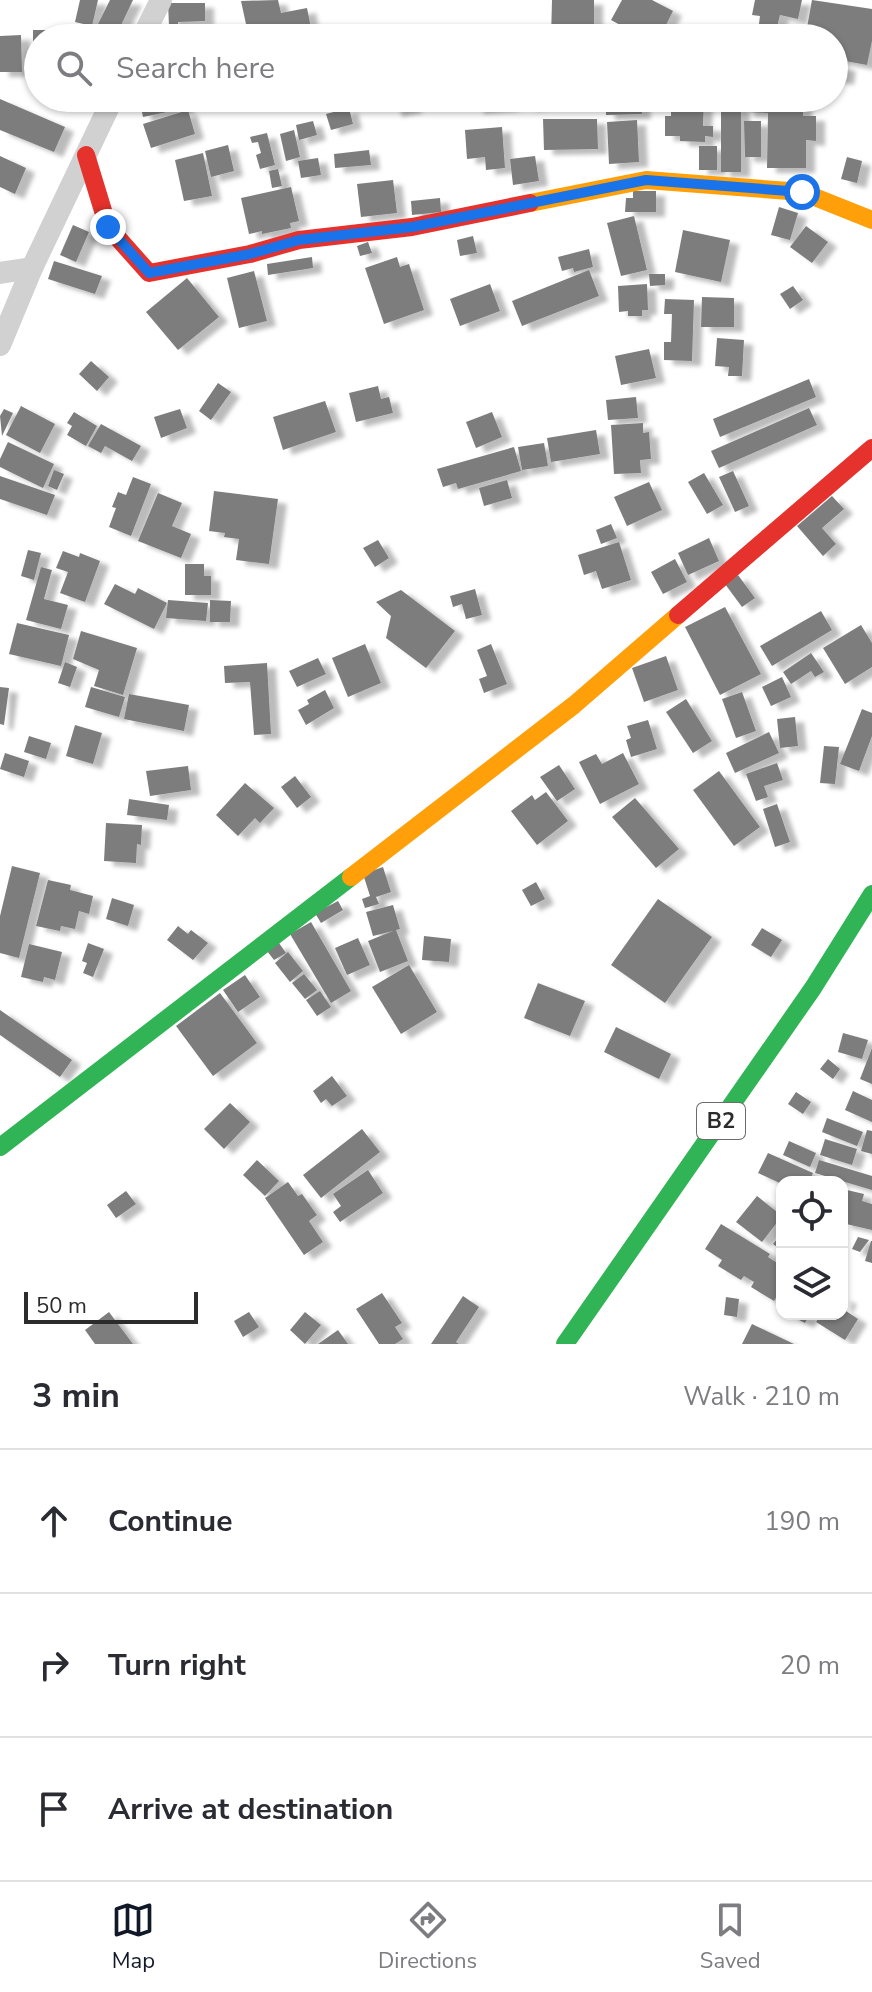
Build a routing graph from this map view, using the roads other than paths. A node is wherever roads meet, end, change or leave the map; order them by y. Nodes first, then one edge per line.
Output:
1 (161, 0) edge
2 (149, 24) edge
3 (106, 112) edge
4 (86, 155) junction
5 (872, 220) edge
6 (32, 268) junction
7 (0, 273) edge
8 (0, 345) edge
9 (872, 448) edge
10 (872, 894) edge
11 (0, 1147) edge
12 (565, 1344) edge

1 - 2 street
3 - 4 street
4 - 5 main road
4 - 6 street
6 - 7 street
6 - 8 street
9 - 11 main road
10 - 12 main road, B2

